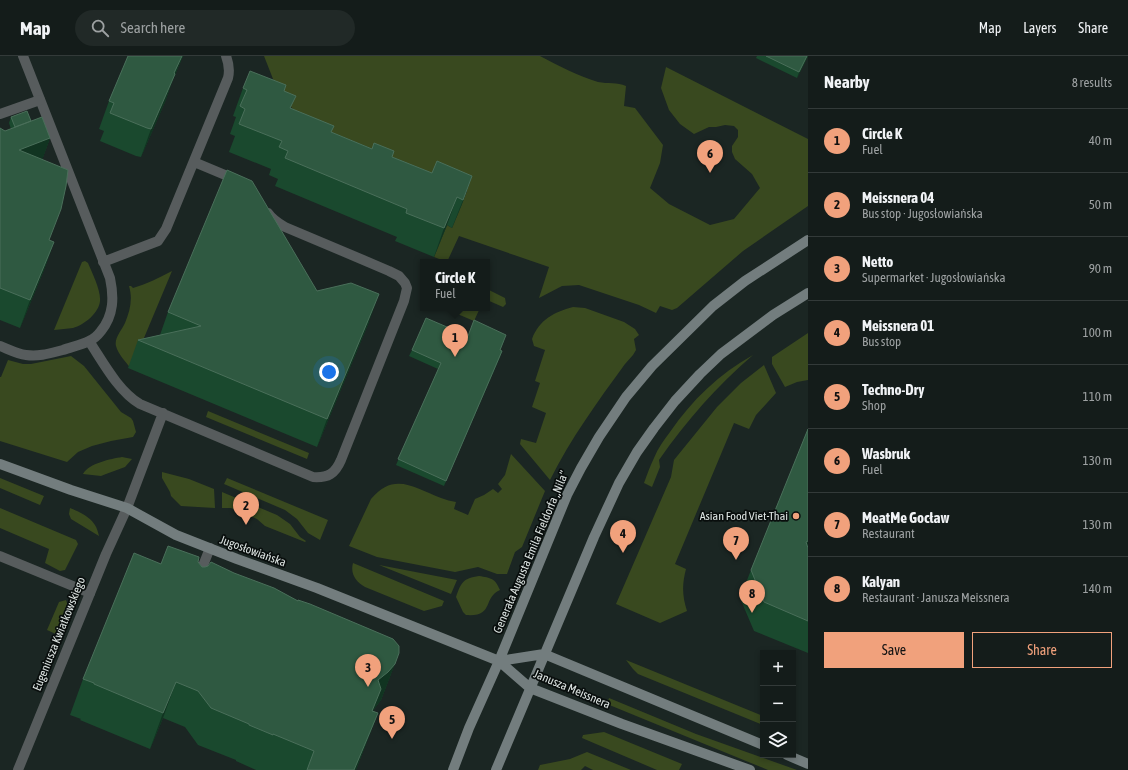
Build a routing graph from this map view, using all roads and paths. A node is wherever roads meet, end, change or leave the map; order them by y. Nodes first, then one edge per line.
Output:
1 (23, 56) edge
2 (226, 56) edge
3 (40, 100) junction
4 (0, 114) edge
5 (194, 162) junction
6 (243, 182) edge
7 (262, 205) edge
8 (808, 240) edge
9 (103, 262) junction
10 (808, 293) edge
11 (89, 341) junction
12 (0, 346) edge
13 (163, 413) junction
14 (0, 464) edge
15 (127, 508) junction
16 (210, 548) junction
17 (0, 556) edge
18 (196, 584) edge
19 (90, 593) junction
20 (544, 654) junction
21 (499, 661) junction
22 (530, 688) junction
23 (760, 744) edge
24 (794, 758) edge
25 (808, 764) edge
26 (18, 770) edge
27 (453, 770) edge
28 (496, 770) edge
29 (750, 770) edge

1 - 3 street
2 - 5 street
3 - 4 street
3 - 9 street
5 - 6 street
5 - 9 street
7 - 13 street
8 - 21 street, Generała Augusta Emila Fieldorfa „Nila”
9 - 11 street
10 - 20 street
11 - 12 street
11 - 13 street
13 - 15 street, Eugeniusza Kwiatkowskiego
14 - 15 street, Jugosłowiańska
15 - 16 street, Jugosłowiańska
15 - 19 street, Eugeniusza Kwiatkowskiego
16 - 18 street
16 - 21 street, Jugosłowiańska
17 - 19 street
19 - 26 street, Eugeniusza Kwiatkowskiego
20 - 21 street, Janusza Meissnera
20 - 22 street
20 - 23 street, Janusza Meissnera
21 - 22 street, Janusza Meissnera
21 - 27 street, Generała Augusta Emila Fieldorfa „Nila”
22 - 28 street
22 - 29 street, Janusza Meissnera
24 - 25 street

